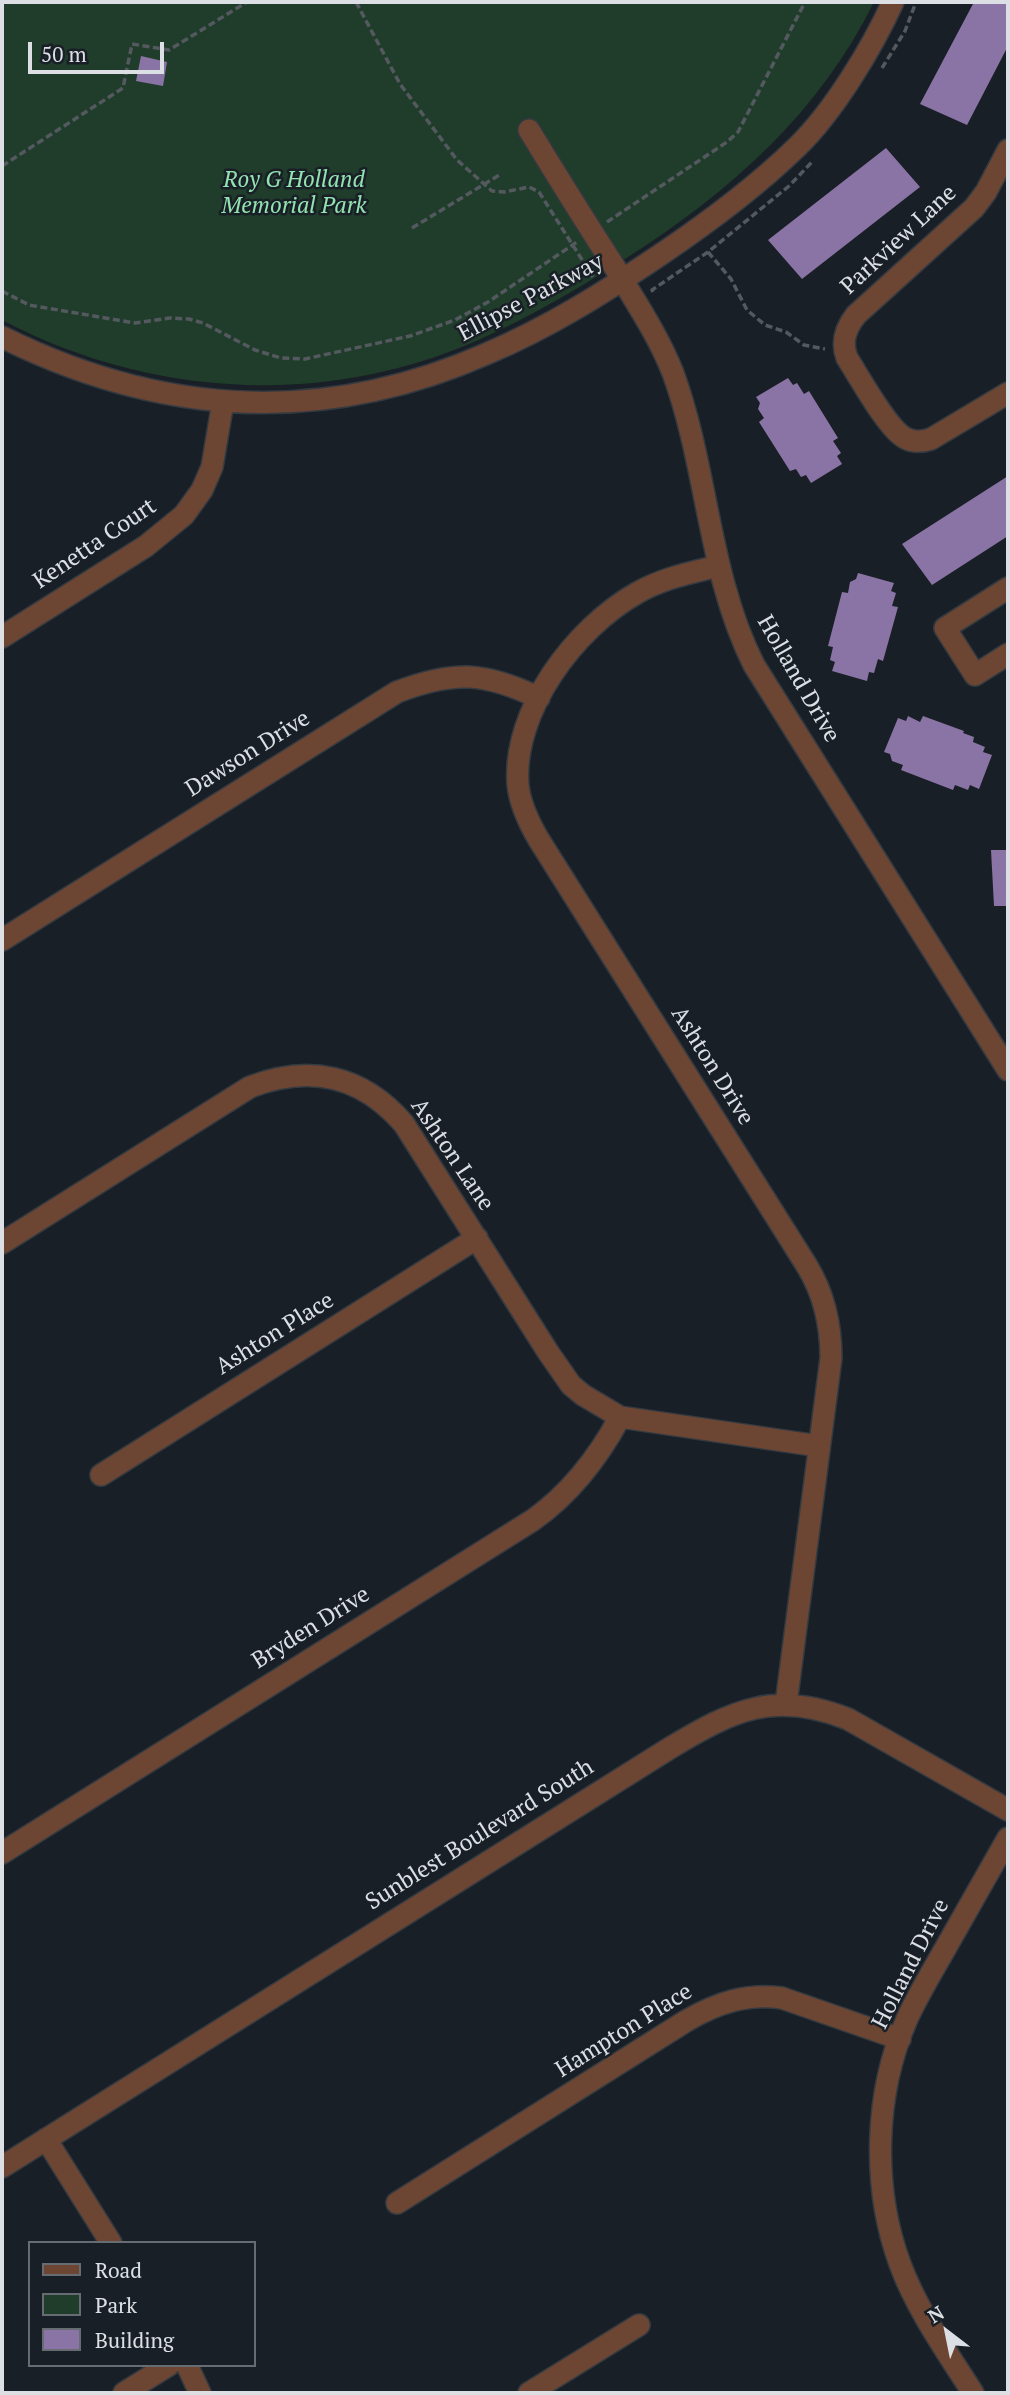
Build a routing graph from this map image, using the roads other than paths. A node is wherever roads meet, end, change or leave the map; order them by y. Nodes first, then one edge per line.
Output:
1 (893, 2) edge
2 (529, 130) dead end
3 (1008, 150) edge
4 (622, 280) junction
5 (2, 337) edge
6 (1008, 393) edge
7 (223, 402) junction
8 (718, 566) junction
9 (1008, 588) edge
10 (2, 637) edge
11 (1008, 654) edge
12 (539, 698) junction
13 (2, 940) edge
14 (1008, 1070) edge
15 (477, 1238) junction
16 (2, 1243) edge
17 (620, 1417) junction
18 (819, 1446) junction
19 (101, 1475) dead end
20 (786, 1704) junction
21 (1008, 1810) edge
22 (1008, 1838) edge
23 (2, 1852) edge
24 (900, 2039) junction
25 (46, 2139) junction
26 (2, 2167) edge
27 (397, 2203) dead end
28 (110, 2241) edge
29 (639, 2325) dead end
30 (166, 2367) edge
31 (188, 2367) edge
32 (969, 2392) edge
33 (124, 2393) edge
34 (200, 2393) edge
35 (529, 2393) edge

1 - 4 street, Ellipse Parkway
2 - 4 street, Holland Drive
3 - 6 street, Parkview Lane
4 - 7 street, Ellipse Parkway
4 - 8 street, Holland Drive
5 - 7 street, Ellipse Parkway
7 - 10 street, Kenetta Court
8 - 12 street, Ashton Drive
8 - 14 street, Holland Drive
9 - 11 street
12 - 13 street, Dawson Drive
12 - 18 street, Ashton Drive
15 - 16 street, Ashton Lane
15 - 17 street, Ashton Lane
15 - 19 street, Ashton Place
17 - 18 street, Ashton Lane
17 - 23 street, Bryden Drive
18 - 20 street, Ashton Drive
20 - 21 street, Sunblest Boulevard South
20 - 25 street, Sunblest Boulevard South
22 - 24 street, Holland Drive
24 - 27 street, Hampton Place
24 - 32 street, Holland Drive
25 - 26 street, Sunblest Boulevard South
25 - 28 street
29 - 35 street
30 - 33 street
31 - 34 street

